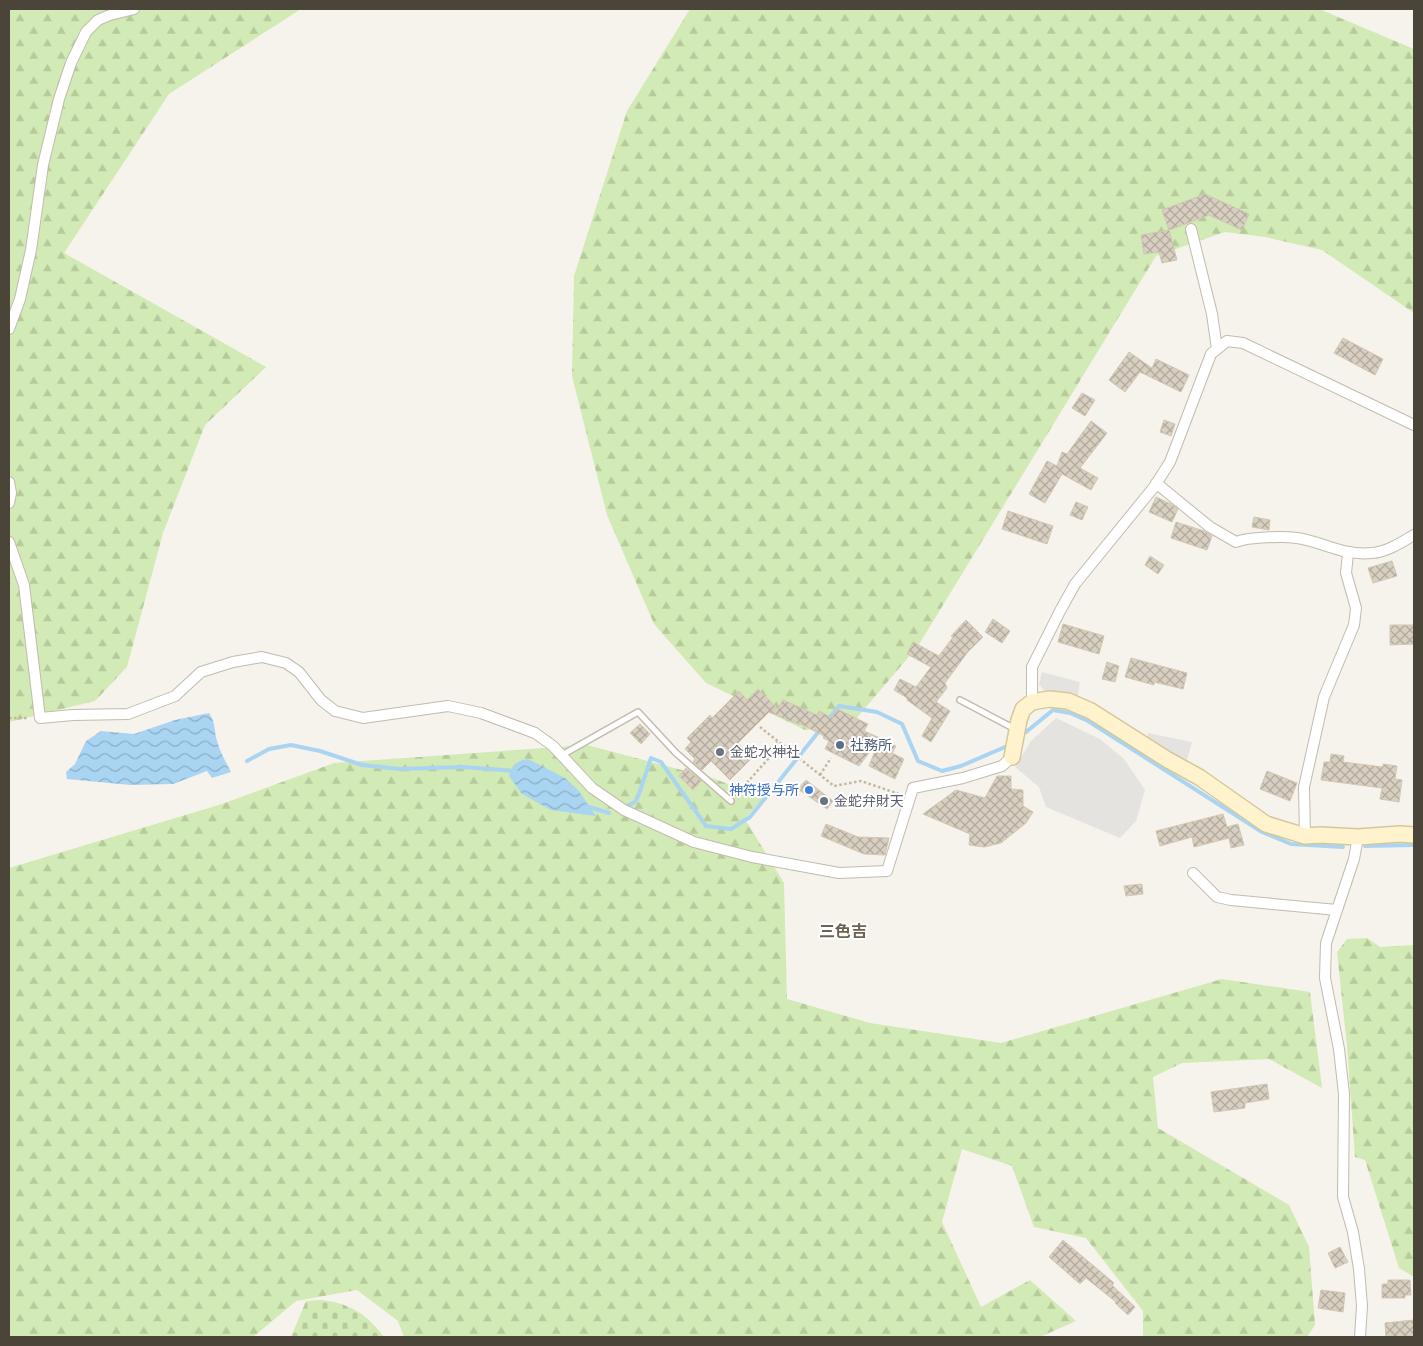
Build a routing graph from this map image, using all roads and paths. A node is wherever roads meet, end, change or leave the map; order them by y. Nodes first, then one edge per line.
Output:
1 (134, 9) edge
2 (1191, 229) dead end
3 (9, 328) edge
4 (1217, 349) junction
5 (1414, 425) edge
6 (9, 482) edge
7 (1156, 483) junction
8 (9, 503) edge
9 (1414, 534) edge
10 (9, 542) edge
11 (1348, 553) junction
12 (960, 700) dead end
13 (1032, 702) junction
14 (9, 718) edge
15 (40, 718) junction
16 (760, 728) dead end
17 (1017, 730) junction
18 (776, 742) junction
19 (562, 755) junction
20 (1012, 757) joint
21 (831, 758) dead end
22 (820, 775) junction
23 (910, 798) junction
24 (731, 801) joint
25 (1414, 835) edge
26 (1305, 836) junction
27 (1358, 837) junction
28 (1192, 872) dead end
29 (1337, 910) junction
30 (1360, 1337) edge

1 - 3 street
2 - 4 street
4 - 5 street
4 - 7 street
6 - 8 street
7 - 11 street
7 - 13 street
9 - 11 street
10 - 15 street
11 - 26 street
12 - 17 lane
13 - 17 street
13 - 26 street
14 - 15 path
15 - 19 street
16 - 18 path
17 - 20 street
18 - 22 path
18 - 24 path
19 - 23 street
19 - 24 lane
20 - 23 street
21 - 22 path
22 - 23 path
25 - 27 street
26 - 27 street
27 - 29 street
28 - 29 street
29 - 30 street

